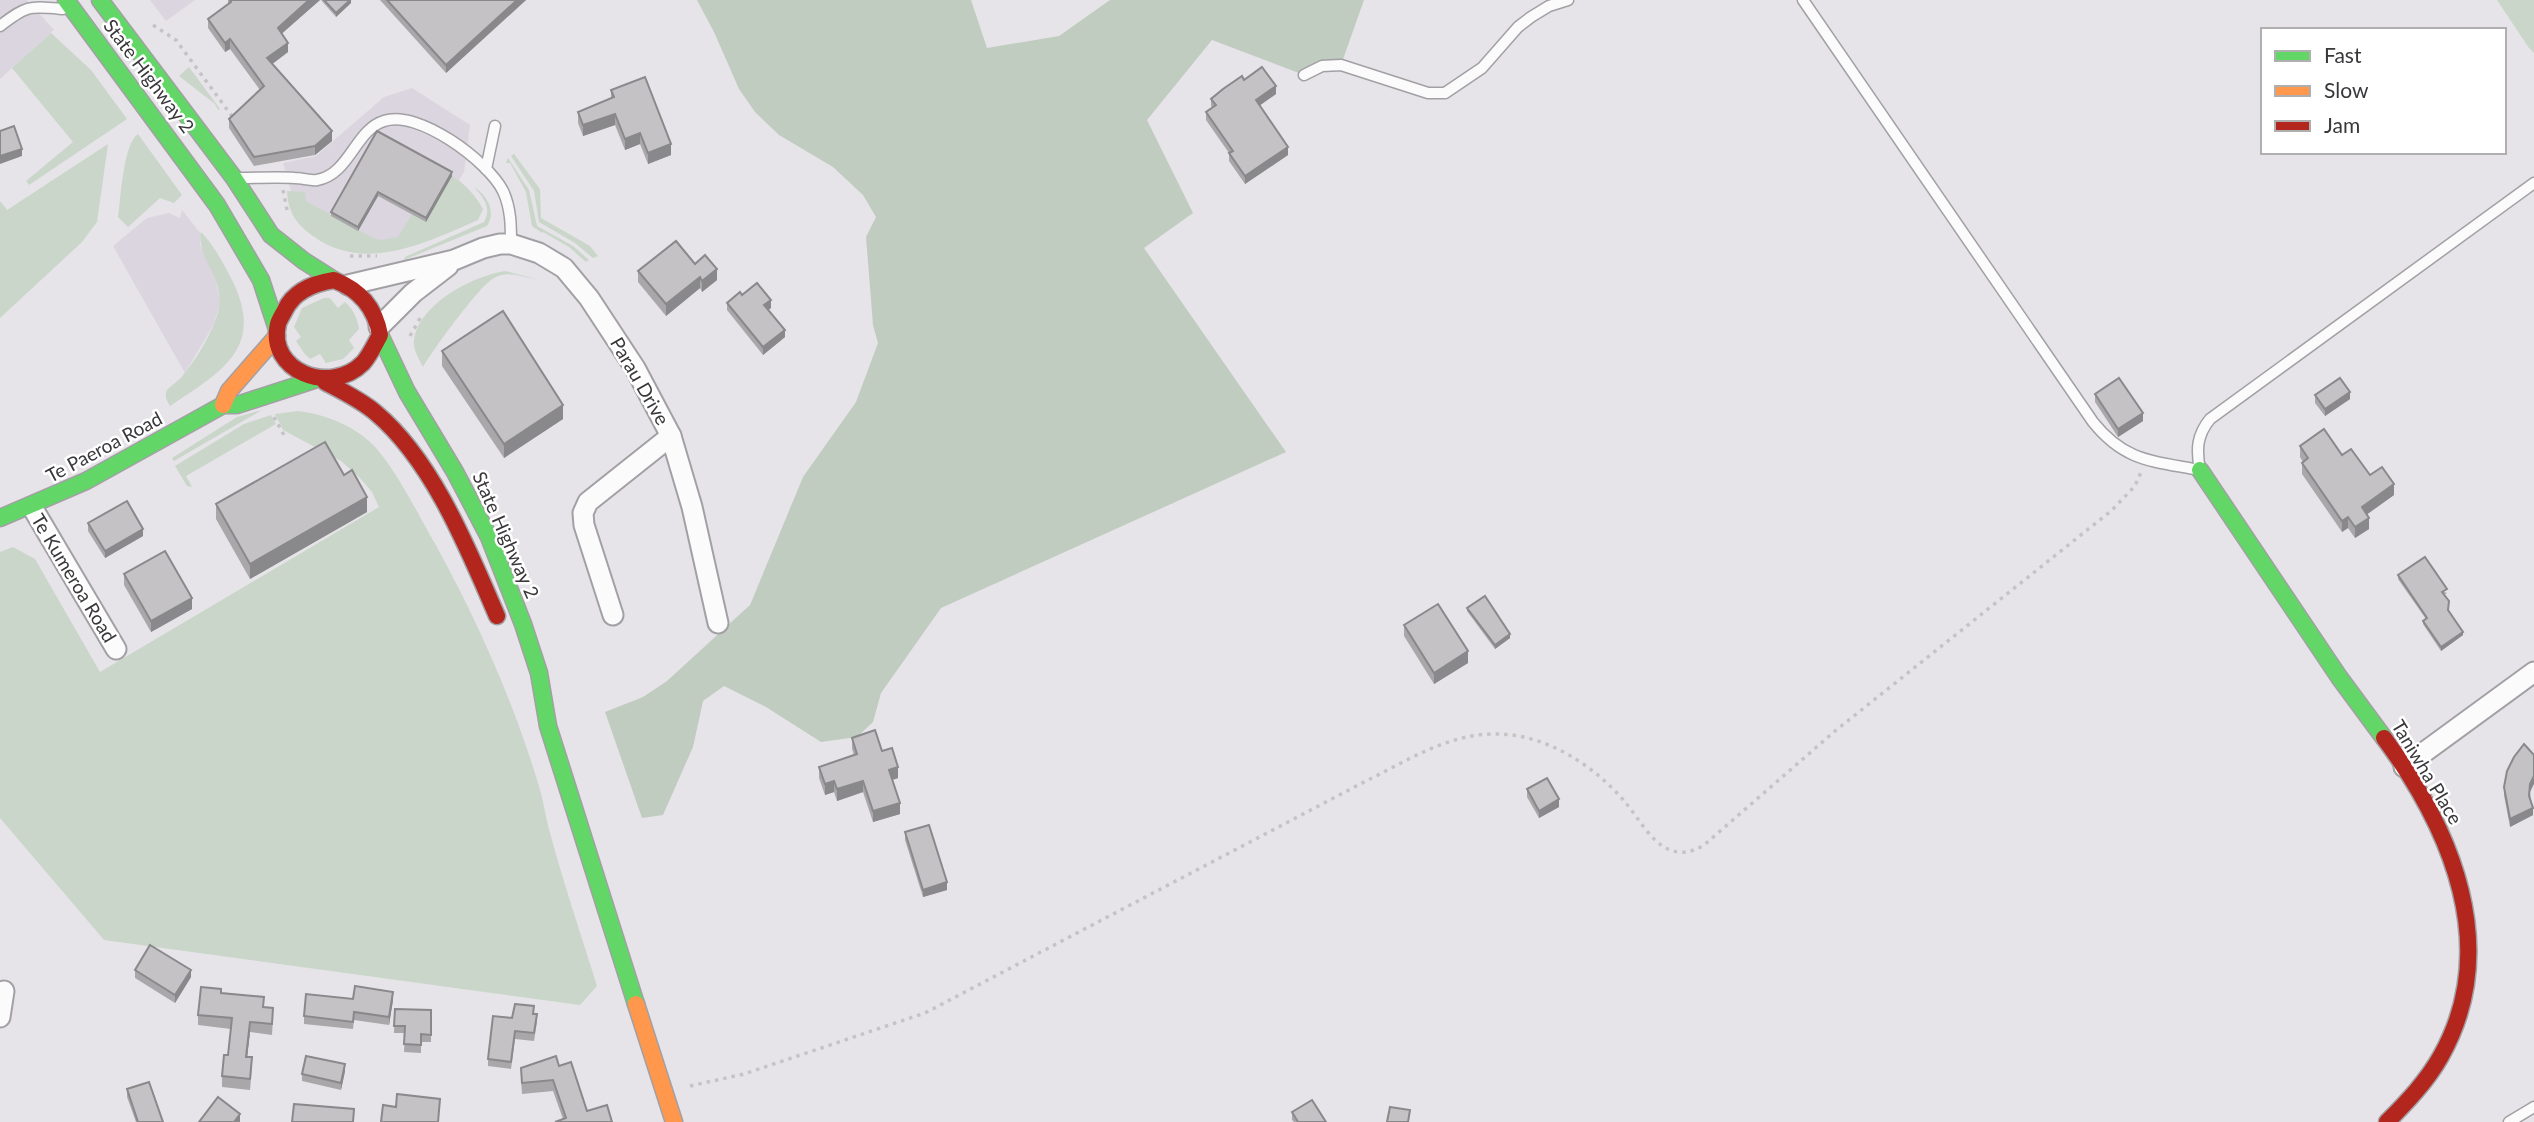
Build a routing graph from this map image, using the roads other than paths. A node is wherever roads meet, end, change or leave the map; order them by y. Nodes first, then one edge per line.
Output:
1 (100, 0) edge
2 (1568, 0) edge
3 (1803, 0) edge
4 (70, 5) edge
5 (0, 26) edge
6 (1304, 75) dead end
7 (495, 126) dead end
8 (486, 169) junction
9 (234, 178) junction
10 (2534, 183) edge
11 (511, 244) junction
12 (454, 260) junction
13 (341, 283) junction
14 (276, 331) junction
15 (380, 331) junction
16 (320, 381) junction
17 (223, 405) junction
18 (671, 436) junction
19 (2200, 470) junction
20 (32, 506) junction
21 (0, 518) edge
22 (612, 615) dead end
23 (718, 623) dead end
24 (505, 634) dead end
25 (116, 649) dead end
26 (2534, 672) edge
27 (524, 681) dead end
28 (548, 726) junction
29 (2404, 767) junction
30 (4, 991) dead end
31 (0, 1017) edge
32 (2534, 1107) edge
33 (674, 1122) edge
34 (2387, 1122) edge
35 (2509, 1122) edge

1 - 9 main road, State Highway 2
2 - 6 lane
3 - 19 lane
4 - 5 lane
4 - 14 main road, State Highway 2
7 - 8 lane
8 - 9 lane
8 - 11 lane
9 - 13 main road, State Highway 2
10 - 19 lane
11 - 12 street
11 - 18 street, Parau Drive
12 - 13 street
12 - 15 street
13 - 14 main road
13 - 15 main road
14 - 16 main road
14 - 17 main road, Te Paeroa Road
15 - 16 main road
15 - 28 main road, State Highway 2
16 - 17 main road, Te Paeroa Road
16 - 24 main road
17 - 20 main road, Te Paeroa Road
18 - 22 street
18 - 23 street, Parau Drive
19 - 29 main road, Taniwha Place
20 - 21 main road, Te Paeroa Road
20 - 25 street, Te Kumeroa Road
26 - 29 street
27 - 28 main road, State Highway 2
28 - 33 main road, State Highway 2
29 - 34 main road, Taniwha Place
30 - 31 street
32 - 35 lane

